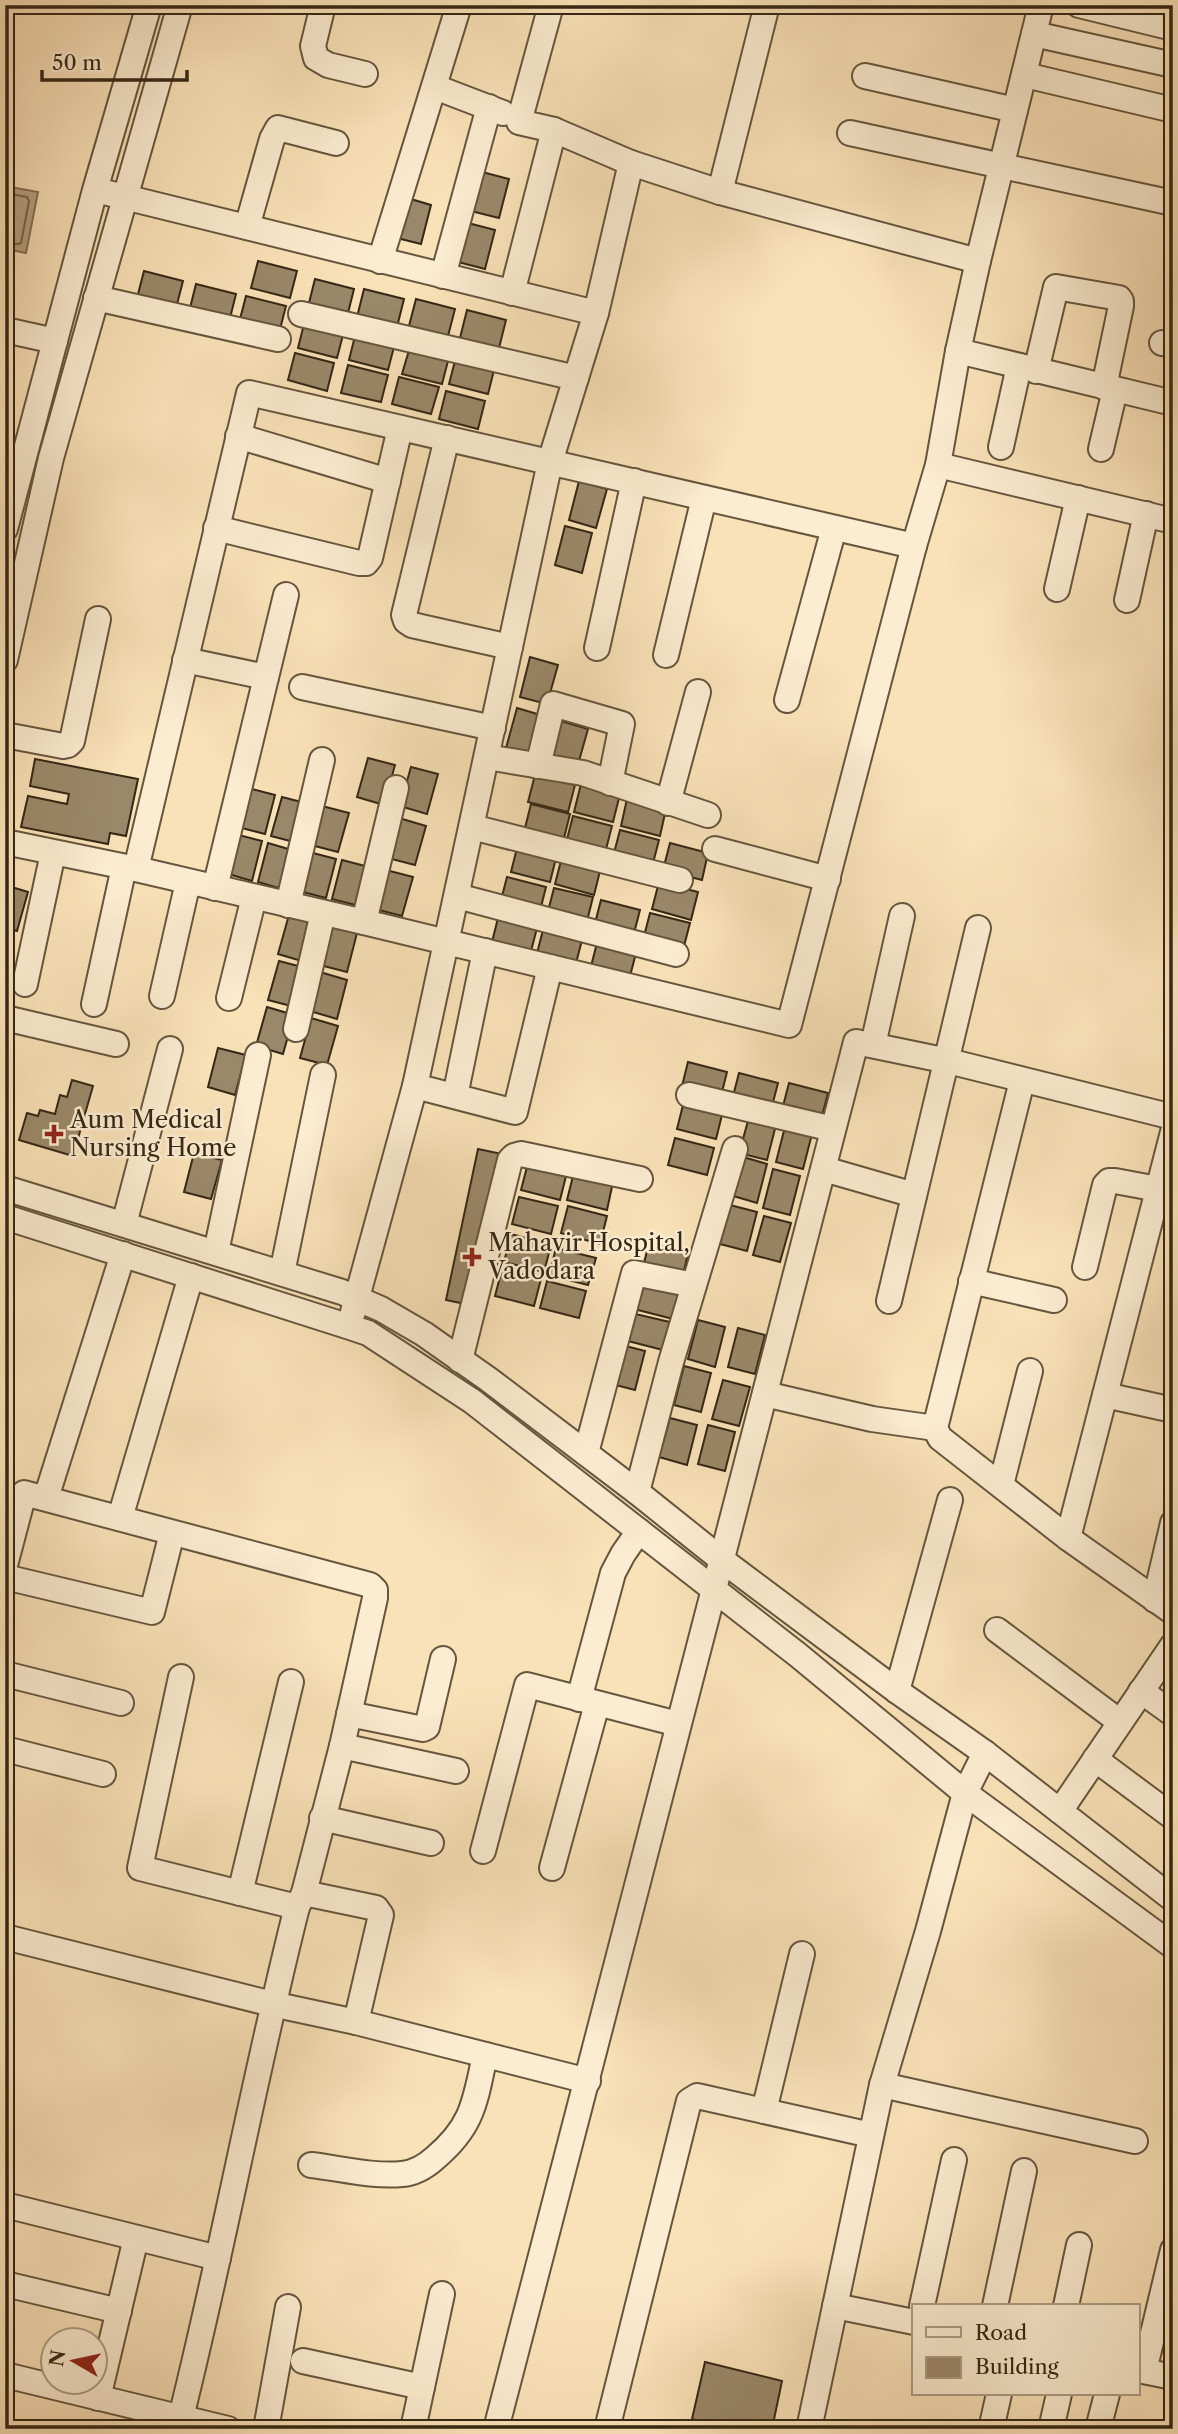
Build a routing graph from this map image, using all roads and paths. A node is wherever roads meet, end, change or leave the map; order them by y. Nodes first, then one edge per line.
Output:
1 (149, 5) edge
2 (180, 5) edge
3 (323, 5) edge
4 (459, 5) edge
5 (551, 5) edge
6 (767, 5) edge
7 (1079, 5) edge
8 (1037, 6) edge
9 (1173, 28) edge
10 (1034, 34) junction
11 (1173, 65) edge
12 (365, 74) dead end
13 (1025, 75) junction
14 (865, 76) dead end
15 (435, 87) junction
16 (489, 107) junction
17 (1015, 110) junction
18 (1173, 110) edge
19 (519, 121) junction
20 (554, 130) junction
21 (850, 133) dead end
22 (336, 143) dead end
23 (631, 163) junction
24 (1001, 165) junction
25 (95, 190) junction
26 (720, 192) junction
27 (124, 197) junction
28 (1173, 203) edge
29 (247, 227) junction
30 (380, 261) junction
31 (978, 261) junction
32 (443, 276) junction
33 (512, 293) junction
34 (96, 298) junction
35 (596, 313) junction
36 (301, 314) dead end
37 (5, 330) edge
38 (278, 339) dead end
39 (55, 341) junction
40 (958, 351) junction
41 (1028, 368) junction
42 (576, 378) junction
43 (1110, 389) junction
44 (1173, 403) edge
45 (400, 428) junction
46 (238, 436) junction
47 (447, 438) junction
48 (1001, 447) dead end
49 (1101, 449) dead end
50 (15, 451) edge
51 (550, 462) junction
52 (938, 465) junction
53 (388, 481) junction
54 (634, 481) junction
55 (704, 498) junction
56 (1078, 498) junction
57 (1146, 514) junction
58 (6, 520) edge
59 (1173, 521) edge
60 (38, 523) junction
61 (216, 528) junction
62 (834, 528) junction
63 (914, 547) junction
64 (1057, 589) dead end
65 (286, 595) dead end
66 (1127, 600) dead end
67 (98, 619) dead end
68 (510, 647) junction
69 (597, 648) dead end
70 (666, 655) dead end
71 (5, 660) edge
72 (185, 660) junction
73 (266, 677) junction
74 (302, 687) dead end
75 (698, 692) dead end
76 (787, 700) dead end
77 (493, 728) junction
78 (5, 735) edge
79 (487, 757) junction
80 (323, 760) dead end
81 (538, 766) junction
82 (610, 783) junction
83 (396, 788) dead end
84 (668, 803) junction
85 (708, 815) dead end
86 (472, 827) junction
87 (5, 842) edge
88 (715, 849) dead end
89 (53, 853) junction
90 (130, 868) junction
91 (828, 879) junction
92 (680, 880) dead end
93 (188, 882) junction
94 (215, 888) junction
95 (457, 896) junction
96 (254, 897) junction
97 (288, 905) junction
98 (323, 913) junction
99 (902, 916) dead end
100 (364, 922) junction
101 (978, 928) dead end
102 (447, 942) junction
103 (485, 951) junction
104 (676, 954) dead end
105 (550, 967) junction
106 (24, 984) dead end
107 (162, 996) dead end
108 (229, 999) dead end
109 (94, 1004) dead end
110 (5, 1018) edge
111 (296, 1030) dead end
112 (116, 1044) dead end
113 (873, 1045) junction
114 (170, 1049) dead end
115 (258, 1055) dead end
116 (948, 1061) junction
117 (323, 1075) dead end
118 (1022, 1081) junction
119 (415, 1086) junction
120 (689, 1095) dead end
121 (454, 1096) junction
122 (1173, 1117) edge
123 (833, 1129) junction
124 (1173, 1132) edge
125 (735, 1149) dead end
126 (824, 1168) junction
127 (640, 1179) dead end
128 (5, 1188) edge
129 (1158, 1189) junction
130 (914, 1195) junction
131 (5, 1217) edge
132 (124, 1224) junction
133 (216, 1252) junction
134 (123, 1254) junction
135 (1085, 1267) dead end
136 (282, 1273) junction
137 (191, 1276) junction
138 (971, 1281) junction
139 (694, 1285) junction
140 (356, 1298) junction
141 (1054, 1300) dead end
142 (888, 1301) dead end
143 (349, 1326) junction
144 (460, 1360) junction
145 (1030, 1371) dead end
146 (765, 1394) junction
147 (1105, 1395) junction
148 (1173, 1410) edge
149 (935, 1428) junction
150 (586, 1453) junction
151 (1001, 1485) junction
152 (637, 1492) junction
153 (46, 1499) junction
154 (950, 1500) dead end
155 (12, 1514) edge
156 (120, 1518) junction
157 (1173, 1524) edge
158 (639, 1531) junction
159 (172, 1533) junction
160 (1068, 1538) junction
161 (722, 1560) junction
162 (5, 1565) edge
163 (5, 1577) edge
164 (712, 1589) junction
165 (1164, 1606) edge
166 (997, 1630) dead end
167 (1173, 1644) edge
168 (443, 1659) dead end
169 (5, 1674) edge
170 (181, 1677) dead end
171 (291, 1682) dead end
172 (897, 1691) junction
173 (1140, 1691) junction
174 (588, 1701) junction
175 (121, 1703) dead end
176 (349, 1714) junction
177 (1173, 1714) edge
178 (1120, 1721) junction
179 (678, 1724) junction
180 (342, 1746) junction
181 (5, 1749) edge
182 (985, 1753) junction
183 (1095, 1759) junction
184 (456, 1771) dead end
185 (103, 1774) dead end
186 (965, 1793) junction
187 (1060, 1811) junction
188 (1173, 1817) edge
189 (322, 1818) junction
190 (431, 1843) dead end
191 (483, 1851) dead end
192 (552, 1868) dead end
193 (240, 1893) junction
194 (1173, 1899) edge
195 (301, 1900) junction
196 (6, 1941) edge
197 (1173, 1946) edge
198 (802, 1954) dead end
199 (272, 2004) junction
200 (356, 2022) junction
201 (485, 2055) junction
202 (588, 2081) junction
203 (882, 2085) junction
204 (764, 2111) junction
205 (871, 2135) junction
206 (1135, 2141) dead end
207 (954, 2160) dead end
208 (311, 2165) dead end
209 (1024, 2171) dead end
210 (5, 2205) edge
211 (136, 2238) junction
212 (1079, 2245) dead end
213 (1173, 2250) edge
214 (218, 2258) junction
215 (5, 2284) edge
216 (442, 2294) dead end
217 (922, 2304) edge
218 (995, 2304) edge
219 (1066, 2304) edge
220 (835, 2306) junction
221 (288, 2307) dead end
222 (119, 2311) junction
223 (912, 2322) edge
224 (303, 2361) dead end
225 (1141, 2370) edge
226 (5, 2375) edge
227 (1173, 2377) edge
228 (422, 2387) junction
229 (999, 2396) edge
230 (1059, 2396) edge
231 (1106, 2396) edge
232 (98, 2398) junction
233 (179, 2424) edge
234 (228, 2429) edge
235 (266, 2429) edge
236 (413, 2429) edge
237 (496, 2429) edge
238 (607, 2429) edge
239 (809, 2429) edge
240 (991, 2429) edge
241 (1051, 2429) edge
242 (1098, 2429) edge

1 - 25 street
2 - 27 street
3 - 12 street
4 - 15 street
5 - 19 street
6 - 26 street
7 - 9 street
8 - 10 street
10 - 11 street
10 - 13 street
13 - 17 street
13 - 18 street
14 - 17 street
15 - 16 street
15 - 30 street
16 - 19 street
16 - 32 street
17 - 24 street
19 - 20 street
20 - 23 street
20 - 33 street
21 - 24 street
22 - 29 street
23 - 26 street
23 - 35 street
24 - 28 street
24 - 31 street
25 - 27 street
25 - 39 street
26 - 31 street
27 - 29 street
27 - 34 street
29 - 30 street
30 - 32 street
31 - 40 street
32 - 33 street
33 - 35 street
34 - 38 street
34 - 60 street
35 - 42 street
36 - 42 street
37 - 39 street
39 - 50 street
40 - 41 street
40 - 52 street
41 - 43 street
41 - 43 street
41 - 48 street
42 - 51 street
43 - 44 street
43 - 49 street
45 - 46 street
45 - 47 street
45 - 53 street
46 - 53 street
46 - 61 street
47 - 51 street
47 - 68 street
50 - 58 street
51 - 54 street
51 - 68 street
52 - 56 street
52 - 63 street
53 - 61 street
54 - 55 street
54 - 69 street
55 - 62 street
55 - 70 street
56 - 57 street
56 - 64 street
57 - 59 street
57 - 66 street
58 - 60 street
60 - 71 street
61 - 72 street
62 - 63 street
62 - 76 street
63 - 91 street
65 - 73 street
67 - 78 street
68 - 77 street
72 - 73 street
72 - 90 street
73 - 94 street
74 - 77 street
75 - 84 street
77 - 79 street
79 - 81 street
79 - 86 street
80 - 97 street
81 - 82 street
81 - 82 street
82 - 84 street
83 - 100 street
84 - 85 street
86 - 92 street
86 - 95 street
87 - 89 street
88 - 91 street
89 - 90 street
89 - 106 street
90 - 93 street
90 - 109 street
91 - 105 street
93 - 94 street
93 - 107 street
94 - 96 street
95 - 102 street
95 - 104 street
96 - 97 street
96 - 108 street
97 - 98 street
98 - 100 street
98 - 111 street
99 - 113 street
100 - 102 street
101 - 116 street
102 - 103 street
102 - 119 street
103 - 105 street
103 - 121 street
105 - 121 street
110 - 112 street
113 - 116 street
113 - 123 street
114 - 132 street
115 - 133 street
116 - 118 street
116 - 130 street
117 - 136 street
118 - 122 street
118 - 138 street
119 - 121 street
119 - 140 street
120 - 123 street
123 - 126 street
124 - 129 street
125 - 139 street
126 - 130 street
126 - 146 street
127 - 144 street
128 - 132 street
129 - 135 street
129 - 147 street
130 - 142 street
131 - 134 street
132 - 133 street
133 - 136 street
134 - 137 street
134 - 153 street
136 - 140 street
137 - 143 street
137 - 156 street
138 - 141 street
138 - 149 street
139 - 150 street
139 - 152 street
140 - 143 street
140 - 144 street
143 - 158 street
144 - 150 street
145 - 151 street
146 - 149 street
146 - 161 street
147 - 148 street
147 - 160 street
149 - 151 street
150 - 152 street
151 - 160 street
152 - 161 street
153 - 155 street
153 - 156 street
154 - 172 street
155 - 162 street
156 - 159 street
157 - 165 street
158 - 164 street
158 - 174 street
159 - 163 street
159 - 176 street
160 - 165 street
161 - 164 street
161 - 172 street
164 - 179 street
164 - 186 street
166 - 178 street
167 - 173 street
168 - 176 street
169 - 175 street
170 - 193 street
171 - 193 street
172 - 182 street
173 - 177 street
173 - 178 street
174 - 179 street
174 - 191 street
174 - 192 street
176 - 180 street
178 - 183 street
179 - 202 street
180 - 184 street
180 - 189 street
181 - 185 street
182 - 186 street
182 - 187 street
183 - 187 street
183 - 188 street
186 - 197 street
186 - 203 street
187 - 194 street
189 - 190 street
189 - 195 street
193 - 195 street
195 - 199 street
195 - 200 street
196 - 199 street
198 - 204 street
199 - 200 street
199 - 214 street
200 - 201 street
201 - 202 street
201 - 208 street
202 - 237 street
203 - 205 street
203 - 206 street
204 - 205 street
204 - 238 street
205 - 220 street
207 - 217 street
209 - 218 street
210 - 211 street
211 - 214 street
211 - 222 street
212 - 219 street
213 - 225 street
214 - 233 street
215 - 222 street
216 - 228 street
220 - 223 street
220 - 239 street
221 - 235 street
222 - 232 street
224 - 228 street
225 - 227 street
226 - 232 street
228 - 236 street
229 - 240 street
230 - 241 street
231 - 242 street
232 - 233 street
233 - 234 street

